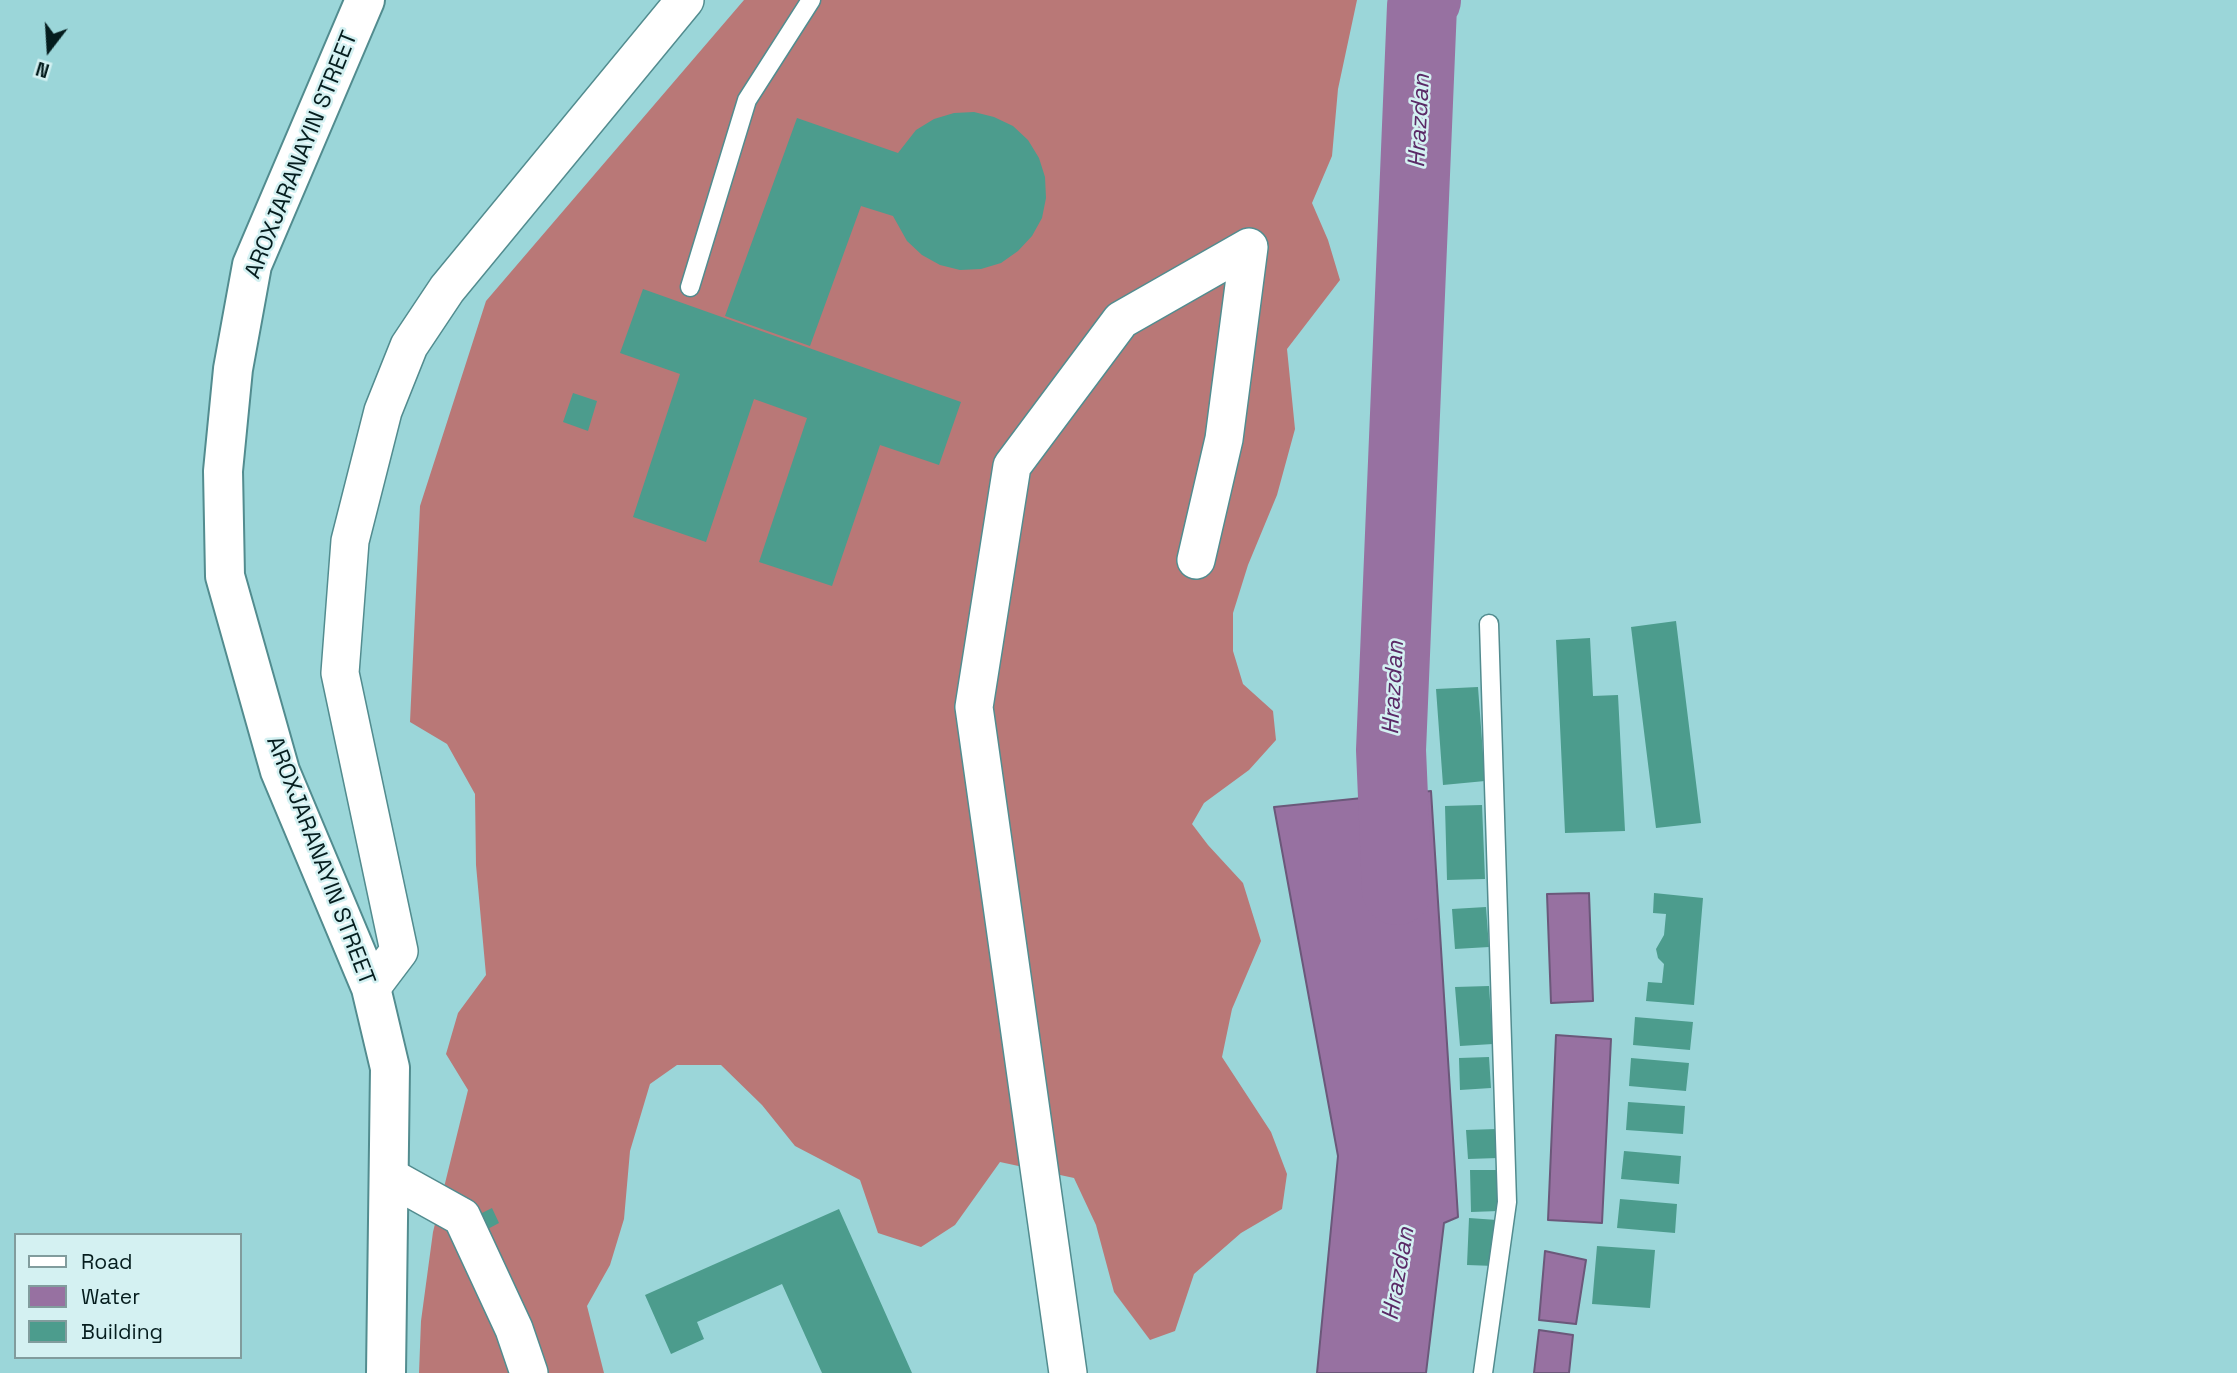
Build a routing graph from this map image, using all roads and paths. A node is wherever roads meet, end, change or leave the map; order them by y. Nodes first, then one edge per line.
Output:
1 (365, 0) edge
2 (685, 0) edge
3 (811, 0) edge
4 (690, 287) dead end
5 (1196, 560) dead end
6 (1489, 624) dead end
7 (371, 988) junction
8 (390, 1177) junction
9 (386, 1373) edge
10 (528, 1373) edge
11 (1068, 1373) edge
12 (1483, 1373) edge

1 - 7 main road, AROXJARANAYIN STREET
2 - 7 street
3 - 4 lane
5 - 11 street
6 - 12 lane
7 - 8 main road, AROXJARANAYIN STREET
8 - 9 main road, AROXJARANAYIN STREET
8 - 10 street

